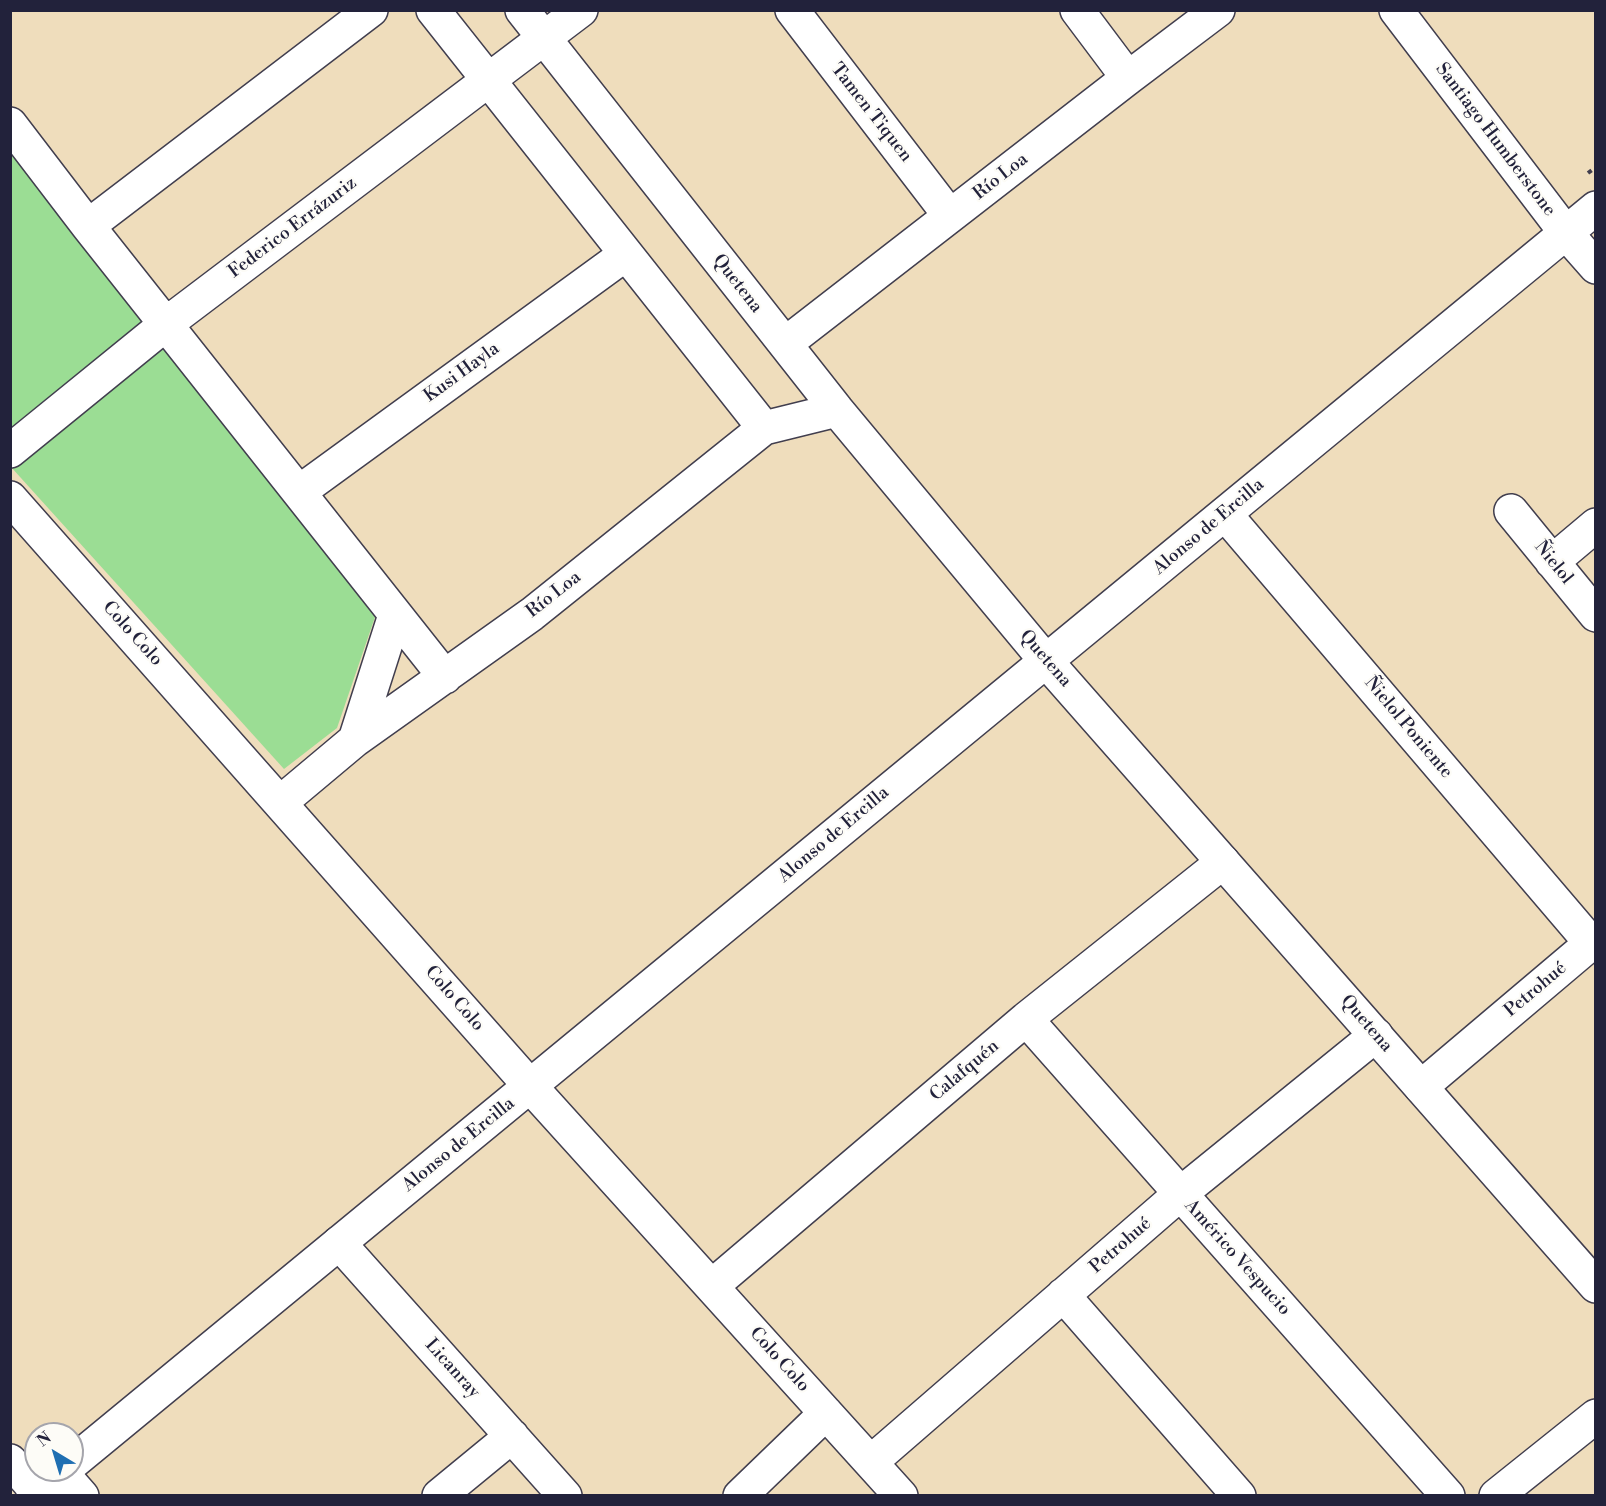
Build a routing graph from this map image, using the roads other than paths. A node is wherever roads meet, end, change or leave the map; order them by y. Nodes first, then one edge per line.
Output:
1 (371, 10) edge
2 (433, 10) edge
3 (522, 10) edge
4 (581, 10) edge
5 (792, 10) edge
6 (1077, 10) edge
7 (1218, 10) edge
8 (1396, 10) edge
9 (544, 38) junction
10 (1128, 78) junction
11 (488, 80) junction
12 (10, 124) edge
13 (1596, 208) edge
14 (950, 216) junction
15 (88, 226) junction
16 (1566, 232) junction
17 (626, 254) junction
18 (1596, 267) edge
19 (166, 324) junction
20 (785, 344) junction
21 (837, 410) junction
22 (764, 428) junction
23 (10, 450) edge
24 (299, 492) junction
25 (10, 498) edge
26 (1510, 511) dead end
27 (1225, 514) junction
28 (1596, 525) edge
29 (1552, 562) junction
30 (395, 615) junction
31 (1596, 615) edge
32 (1046, 661) junction
33 (445, 677) junction
34 (355, 740) junction
35 (281, 802) junction
36 (1223, 862) junction
37 (1593, 941) edge
38 (1026, 1019) junction
39 (1376, 1035) junction
40 (530, 1086) junction
41 (1421, 1087) junction
42 (1180, 1194) junction
43 (339, 1243) junction
44 (712, 1286) junction
45 (1596, 1286) edge
46 (1063, 1295) junction
47 (826, 1413) junction
48 (1596, 1416) edge
49 (512, 1436) junction
50 (10, 1461) edge
51 (871, 1462) junction
52 (56, 1483) edge
53 (439, 1496) edge
54 (565, 1496) edge
55 (740, 1496) edge
56 (901, 1496) edge
57 (1239, 1496) edge
58 (1448, 1496) edge
59 (1496, 1496) edge

1 - 15 street
2 - 11 street
3 - 9 street, Quetena
4 - 9 street, Federico Errázuriz
5 - 14 street, Tamen Tiquen
6 - 10 street
7 - 10 street, Río Loa
8 - 16 street, Santiago Humberstone
9 - 11 street, Federico Errázuriz
9 - 20 street, Quetena
10 - 14 street, Río Loa
11 - 17 street
11 - 19 street, Federico Errázuriz
12 - 15 street
13 - 16 street, Alonso de Ercilla
14 - 20 street, Río Loa
15 - 19 street
16 - 18 street, Santiago Humberstone
16 - 27 street, Alonso de Ercilla
17 - 22 street
17 - 24 street, Kusi Hayla
19 - 23 street, Federico Errázuriz
19 - 24 street
20 - 21 street, Quetena
21 - 22 street, Río Loa
21 - 32 street, Quetena
22 - 33 street, Río Loa
24 - 30 street
25 - 35 street, Colo Colo
26 - 29 street, Ñielol
27 - 32 street, Alonso de Ercilla
27 - 37 street, Ñielol Poniente
28 - 29 street
29 - 31 street, Ñielol
30 - 33 street
30 - 34 street
32 - 36 street, Quetena
32 - 40 street, Alonso de Ercilla
33 - 34 street, Río Loa
34 - 35 street, Río Loa
35 - 40 street, Colo Colo
36 - 38 street, Calafquén
36 - 39 street, Quetena
37 - 41 street, Petrohué
38 - 42 street, Américo Vespucio
38 - 44 street, Calafquén
39 - 41 street, Quetena
39 - 42 street, Petrohué
40 - 43 street, Alonso de Ercilla
40 - 44 street, Colo Colo
41 - 45 street, Quetena
42 - 46 street, Petrohué
42 - 58 street, Américo Vespucio
43 - 49 street, Licanray
43 - 52 street, Alonso de Ercilla
44 - 47 street, Colo Colo
46 - 51 street, Petrohué
46 - 57 street
47 - 51 street, Colo Colo
47 - 55 street
48 - 59 street
49 - 53 street
49 - 54 street, Licanray
50 - 52 street
51 - 56 street, Colo Colo

